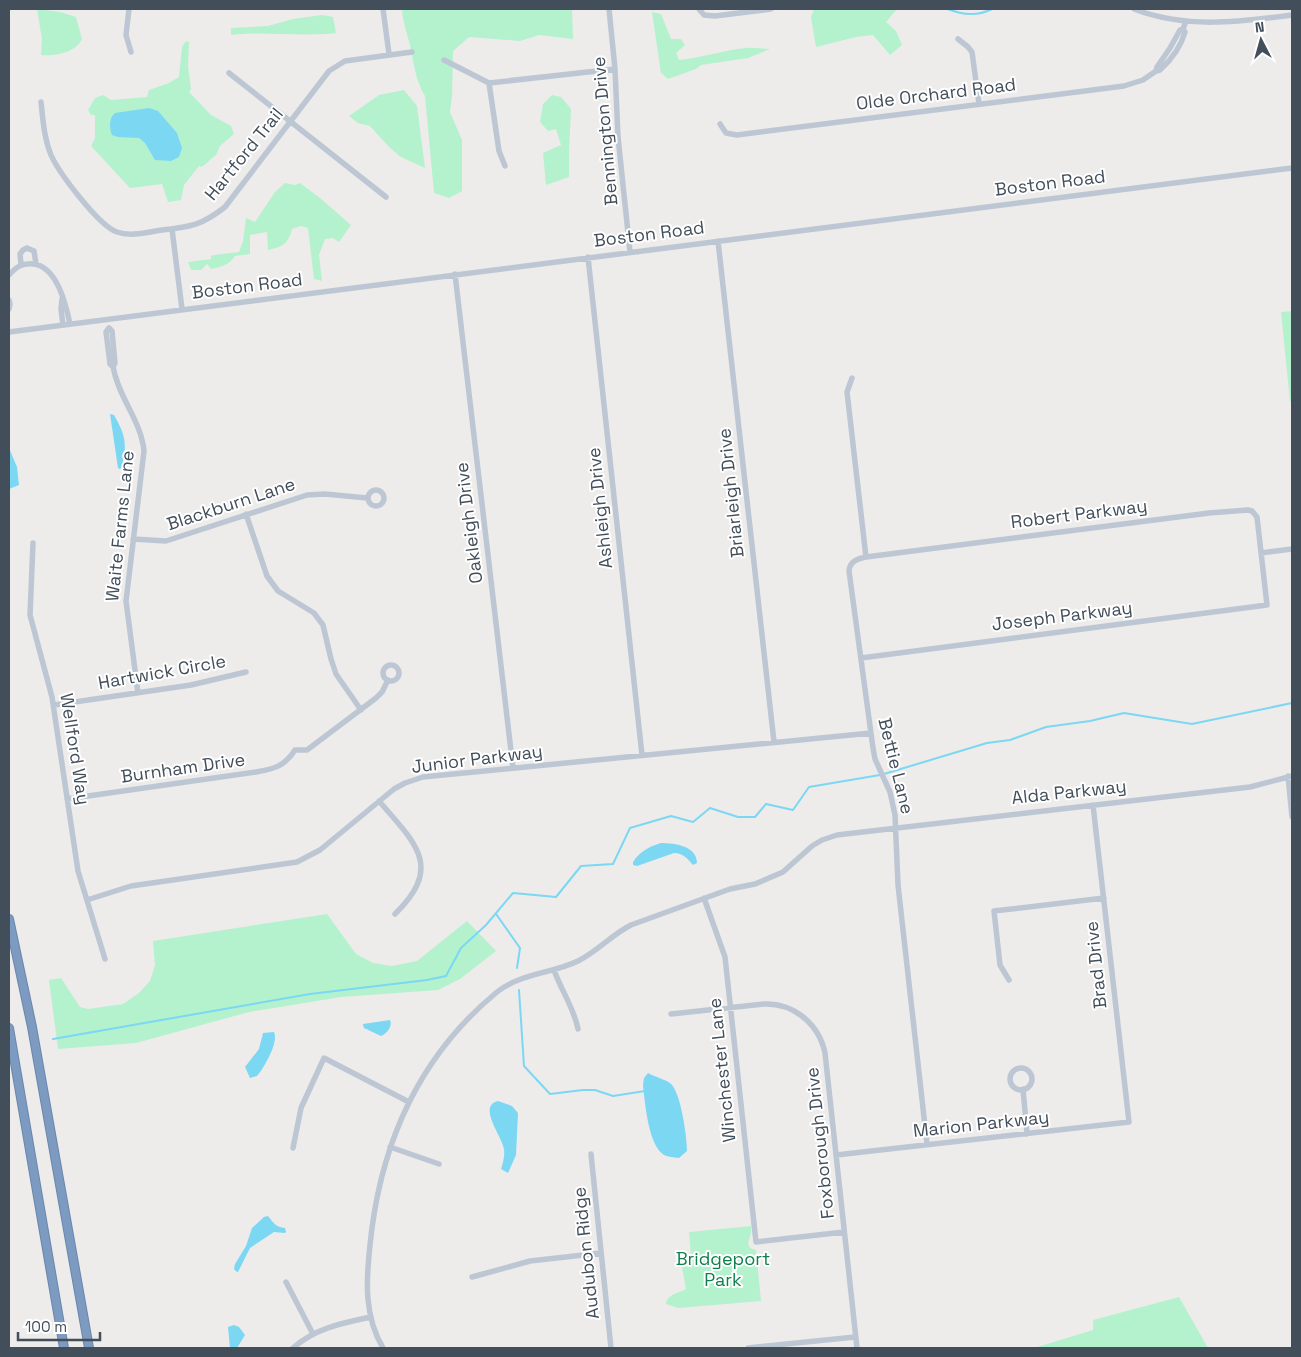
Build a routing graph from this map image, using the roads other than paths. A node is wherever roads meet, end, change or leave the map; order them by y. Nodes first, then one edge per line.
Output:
1 (129, 9) edge
2 (383, 9) edge
3 (609, 9) edge
4 (699, 9) edge
5 (770, 9) edge
6 (1134, 9) edge
7 (1292, 15) edge
8 (1186, 21) junction
9 (958, 39) dead end
10 (131, 52) dead end
11 (412, 52) dead end
12 (388, 54) junction
13 (444, 60) dead end
14 (615, 69) junction
15 (229, 73) dead end
16 (489, 83) junction
17 (41, 102) dead end
18 (979, 104) junction
19 (290, 122) junction
20 (720, 124) dead end
21 (505, 166) dead end
22 (1292, 168) edge
23 (386, 197) dead end
24 (172, 229) junction
25 (718, 241) junction
26 (630, 252) junction
27 (588, 257) junction
28 (21, 264) junction
29 (36, 264) junction
30 (456, 274) junction
31 (9, 275) edge
32 (9, 300) edge
33 (9, 309) edge
34 (182, 309) junction
35 (108, 319) junction
36 (66, 325) junction
37 (9, 332) edge
38 (852, 378) dead end
39 (367, 498) dead end
40 (246, 514) junction
41 (133, 539) junction
42 (33, 542) dead end
43 (1292, 549) edge
44 (1261, 553) junction
45 (866, 557) junction
46 (1268, 605) joint
47 (861, 658) junction
48 (246, 672) dead end
49 (388, 680) dead end
50 (138, 693) junction
51 (54, 705) junction
52 (361, 710) junction
53 (871, 733) junction
54 (774, 742) junction
55 (642, 756) junction
56 (513, 768) junction
57 (1290, 776) edge
58 (67, 800) junction
59 (380, 801) junction
60 (1093, 805) junction
61 (1292, 817) edge
62 (896, 827) junction
63 (704, 898) junction
64 (1104, 898) junction
65 (87, 900) junction
66 (395, 914) dead end
67 (9, 919) edge
68 (105, 959) dead end
69 (554, 970) junction
70 (1009, 980) dead end
71 (731, 1007) junction
72 (671, 1014) dead end
73 (9, 1028) edge
74 (578, 1029) dead end
75 (1023, 1089) dead end
76 (409, 1102) junction
77 (1129, 1122) joint
78 (1027, 1134) junction
79 (927, 1144) junction
80 (390, 1147) junction
81 (293, 1148) dead end
82 (591, 1154) dead end
83 (836, 1155) junction
84 (439, 1164) dead end
85 (844, 1232) junction
86 (601, 1253) junction
87 (472, 1277) dead end
88 (286, 1282) dead end
89 (371, 1317) junction
90 (313, 1334) junction
91 (855, 1337) junction
92 (64, 1348) edge
93 (89, 1348) edge
94 (293, 1348) edge
95 (383, 1348) edge
96 (611, 1348) edge
97 (748, 1348) edge
98 (857, 1348) edge

1 - 10 street
2 - 12 street
3 - 14 street, Bennington Drive
4 - 5 street
6 - 8 street
7 - 8 street
8 - 18 street, Olde Orchard Road
9 - 18 street
11 - 12 street, Hartford Trail
12 - 19 street, Hartford Trail
13 - 16 street
14 - 16 street
14 - 26 street, Bennington Drive
15 - 19 street
16 - 21 street
17 - 24 street, Hartford Trail
18 - 20 street, Olde Orchard Road
19 - 23 street
19 - 24 street, Hartford Trail
22 - 25 street, Boston Road
24 - 34 street
25 - 26 street, Boston Road
25 - 54 street, Briarleigh Drive
26 - 27 street, Boston Road
27 - 30 street, Boston Road
27 - 55 street, Ashleigh Drive
28 - 29 street
28 - 29 street
28 - 31 street
29 - 36 street
30 - 34 street, Boston Road
30 - 56 street, Oakleigh Drive
32 - 33 street
34 - 35 street, Boston Road
35 - 36 street, Boston Road
35 - 41 street, Waite Farms Lane
36 - 37 street, Boston Road
38 - 45 street
39 - 40 street, Blackburn Lane
40 - 41 street, Blackburn Lane
40 - 52 street
41 - 50 street, Waite Farms Lane
42 - 51 street, Wellford Way
43 - 44 street
44 - 45 street, Robert Parkway
44 - 46 street, Robert Parkway
45 - 47 street, Bettie Lane
46 - 47 street, Joseph Parkway
47 - 53 street, Bettie Lane
48 - 50 street, Hartwick Circle
49 - 52 street
50 - 51 street, Hartwick Circle
51 - 58 street, Wellford Way
52 - 58 street, Burnham Drive
53 - 54 street, Junior Parkway
53 - 62 street, Bettie Lane
54 - 55 street, Junior Parkway
55 - 56 street, Junior Parkway
56 - 59 street, Junior Parkway
57 - 60 street, Alda Parkway
57 - 61 street
58 - 65 street, Wellford Way
59 - 65 street, Junior Parkway
59 - 66 street
60 - 62 street, Alda Parkway
60 - 64 street, Brad Drive
62 - 63 street, Alda Parkway
62 - 79 street, Bettie Lane
63 - 69 street, Alda Parkway
63 - 71 street, Winchester Lane
64 - 70 street
64 - 77 street, Brad Drive
65 - 68 street, Wellford Way
67 - 93 highway
69 - 74 street
69 - 76 street, Alda Parkway
71 - 72 street, Foxborough Drive
71 - 83 street, Foxborough Drive
71 - 85 street, Winchester Lane
73 - 92 highway
75 - 78 street
76 - 80 street, Alda Parkway
76 - 81 street
77 - 78 street, Marion Parkway
78 - 79 street, Marion Parkway
79 - 83 street, Marion Parkway
80 - 84 street
80 - 89 street, Alda Parkway
82 - 86 street, Audubon Ridge
83 - 85 street, Foxborough Drive
85 - 91 street, Foxborough Drive
86 - 87 street
86 - 96 street, Audubon Ridge
88 - 90 street
89 - 90 street
89 - 95 street, Alda Parkway
90 - 94 street
91 - 97 street
91 - 98 street, Foxborough Drive

